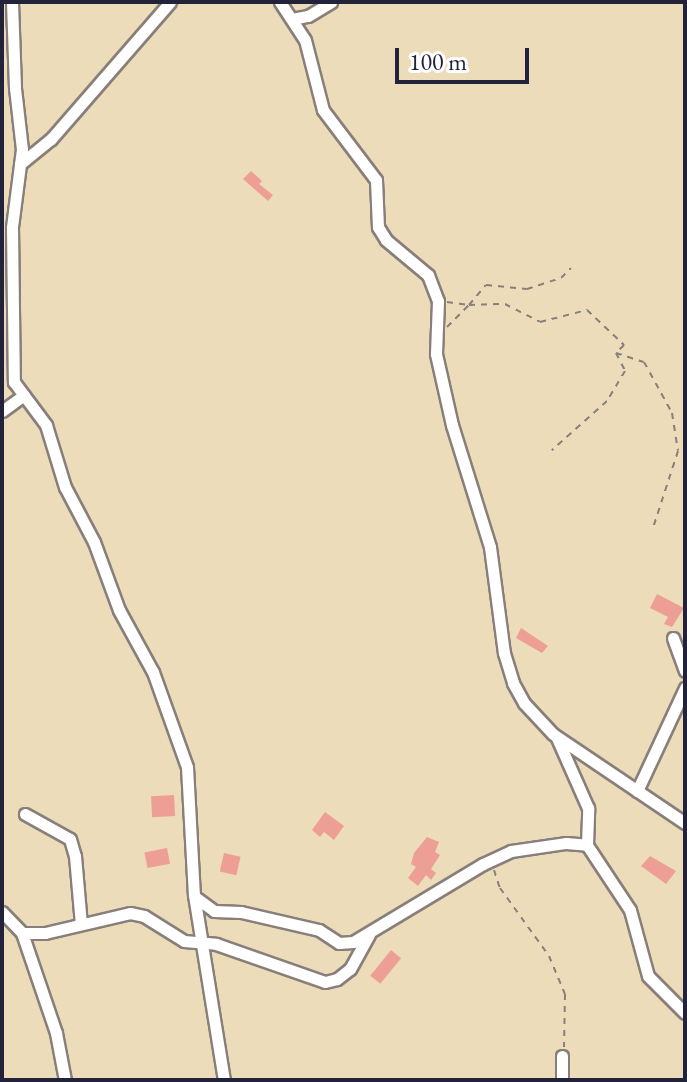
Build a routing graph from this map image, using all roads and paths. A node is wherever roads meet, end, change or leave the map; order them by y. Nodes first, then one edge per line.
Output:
1 (12, 2) edge
2 (170, 2) edge
3 (280, 2) edge
4 (331, 2) edge
5 (292, 19) junction
6 (20, 164) junction
7 (571, 268) dead end
8 (438, 301) junction
9 (469, 305) junction
10 (438, 337) junction
11 (616, 353) junction
12 (24, 395) junction
13 (2, 411) edge
14 (685, 447) edge
15 (552, 450) dead end
16 (678, 451) junction
17 (652, 531) dead end
18 (673, 638) dead end
19 (685, 671) edge
20 (685, 688) edge
21 (557, 737) junction
22 (637, 791) junction
23 (25, 814) dead end
24 (685, 823) edge
25 (587, 845) junction
26 (492, 859) junction
27 (194, 895) junction
28 (2, 912) edge
29 (81, 924) junction
30 (22, 933) junction
31 (370, 934) junction
32 (204, 945) junction
33 (685, 1013) edge
34 (562, 1056) joint
35 (65, 1080) edge
36 (224, 1080) edge
37 (562, 1080) edge

1 - 6 street
2 - 6 street
3 - 5 street
4 - 5 street
5 - 8 street
6 - 12 street
7 - 9 path
8 - 9 path
8 - 10 street
9 - 10 path
9 - 11 path
10 - 21 street
11 - 15 path
11 - 16 path
12 - 13 street
12 - 27 street
14 - 16 path
16 - 17 path
18 - 19 street
20 - 22 street
21 - 22 street
21 - 25 street
22 - 24 street
23 - 29 street
25 - 26 street
25 - 33 street
26 - 31 street
26 - 34 path
27 - 31 street
27 - 32 street
28 - 30 street
29 - 30 street
29 - 32 street
30 - 35 street
31 - 32 street
32 - 36 street
34 - 37 street

